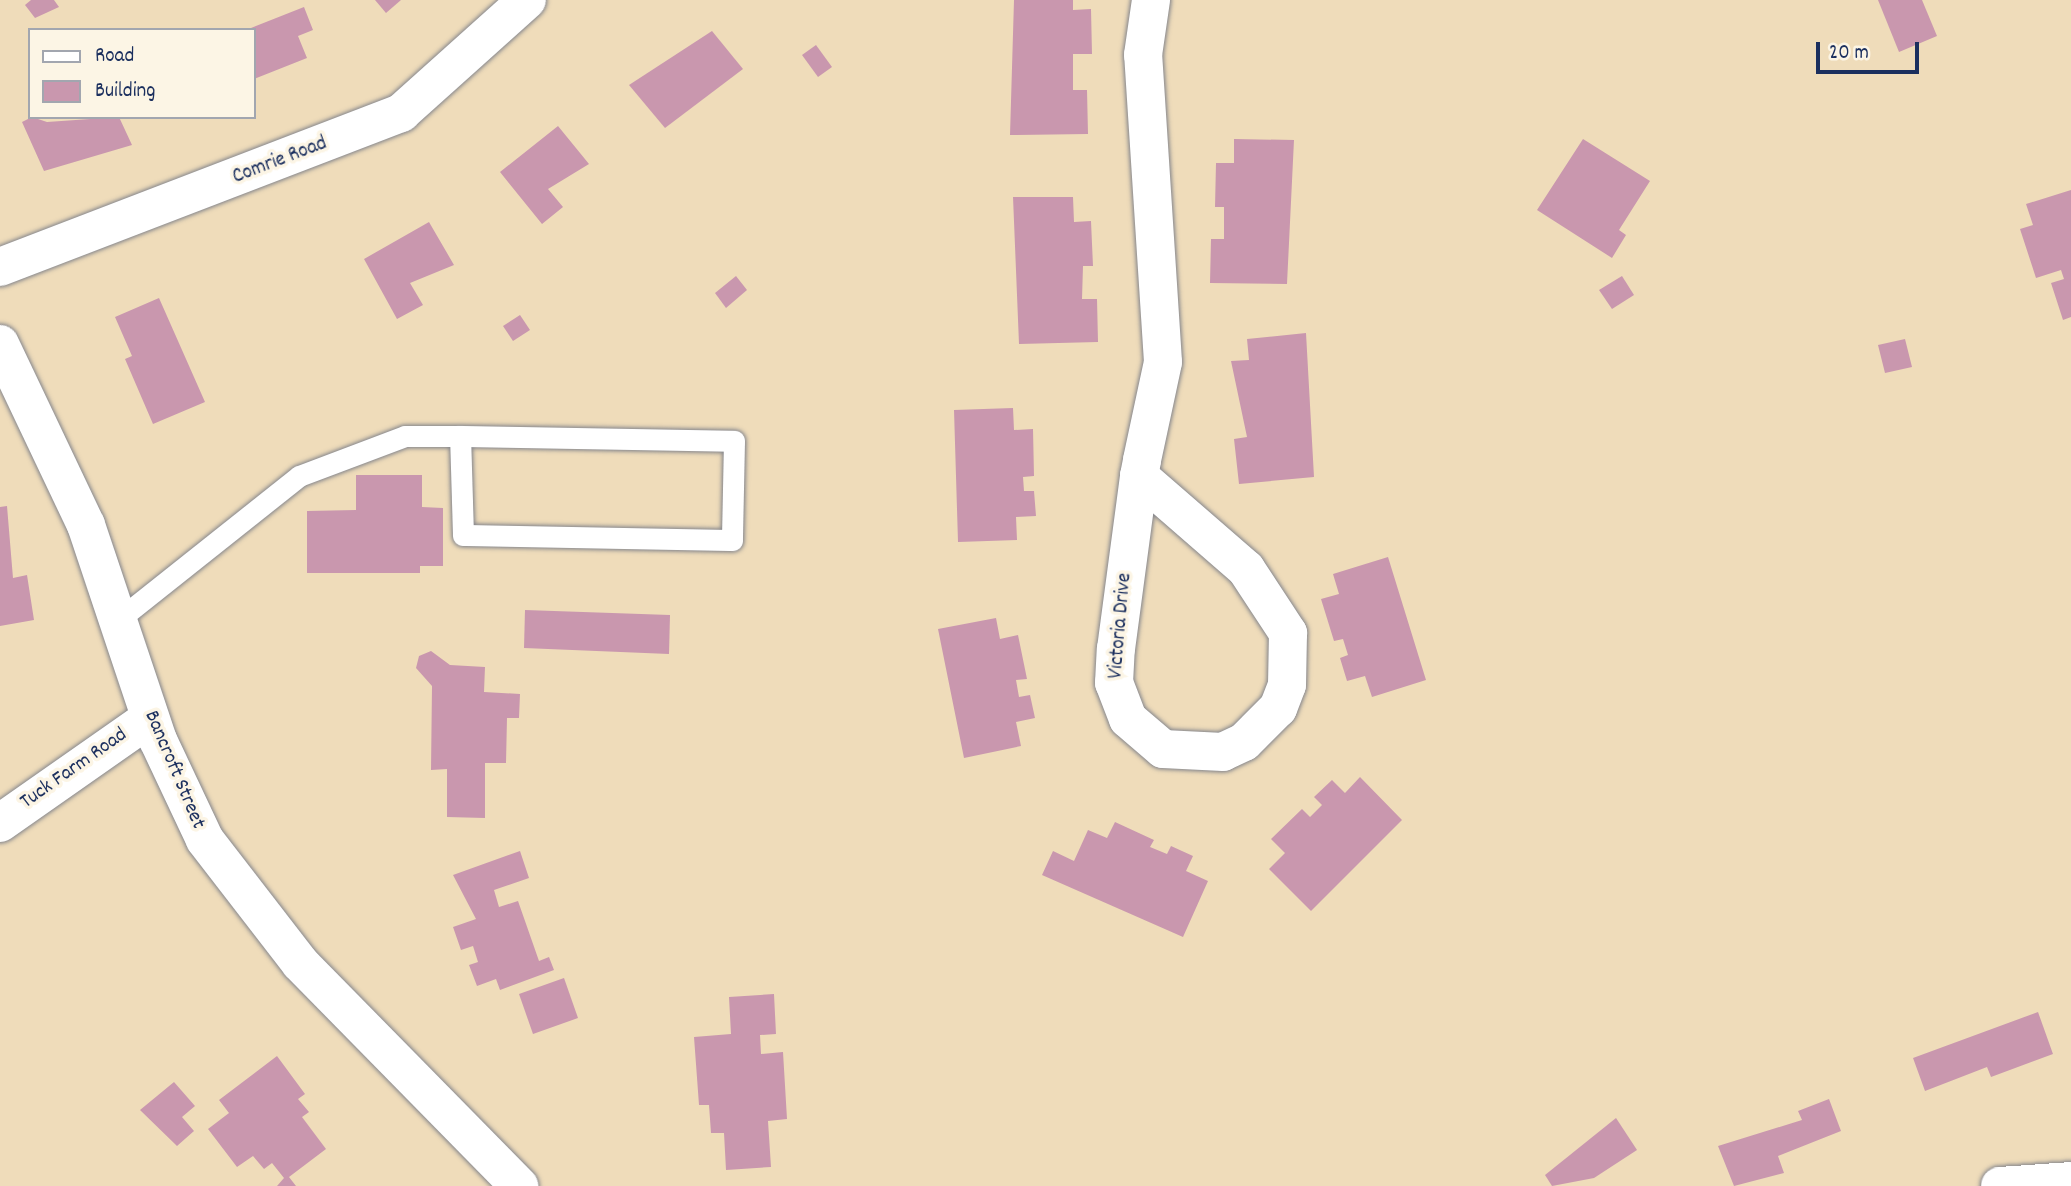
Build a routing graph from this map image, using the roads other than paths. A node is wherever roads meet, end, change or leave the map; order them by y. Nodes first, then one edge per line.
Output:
1 (527, 0) edge
2 (1151, 0) edge
3 (0, 267) edge
4 (0, 344) edge
5 (460, 436) junction
6 (1139, 476) junction
7 (118, 620) junction
8 (150, 718) junction
9 (0, 823) edge
10 (2071, 1181) edge
11 (519, 1186) edge
12 (2000, 1186) edge

1 - 3 street, Comrie Road
2 - 6 street, Victoria Drive
4 - 7 street, Bancroft Street
5 - 5 lane
5 - 7 lane
6 - 6 street, Victoria Drive
7 - 8 street, Bancroft Street
8 - 9 street, Tuck Farm Road
8 - 11 street, Bancroft Street
10 - 12 street

